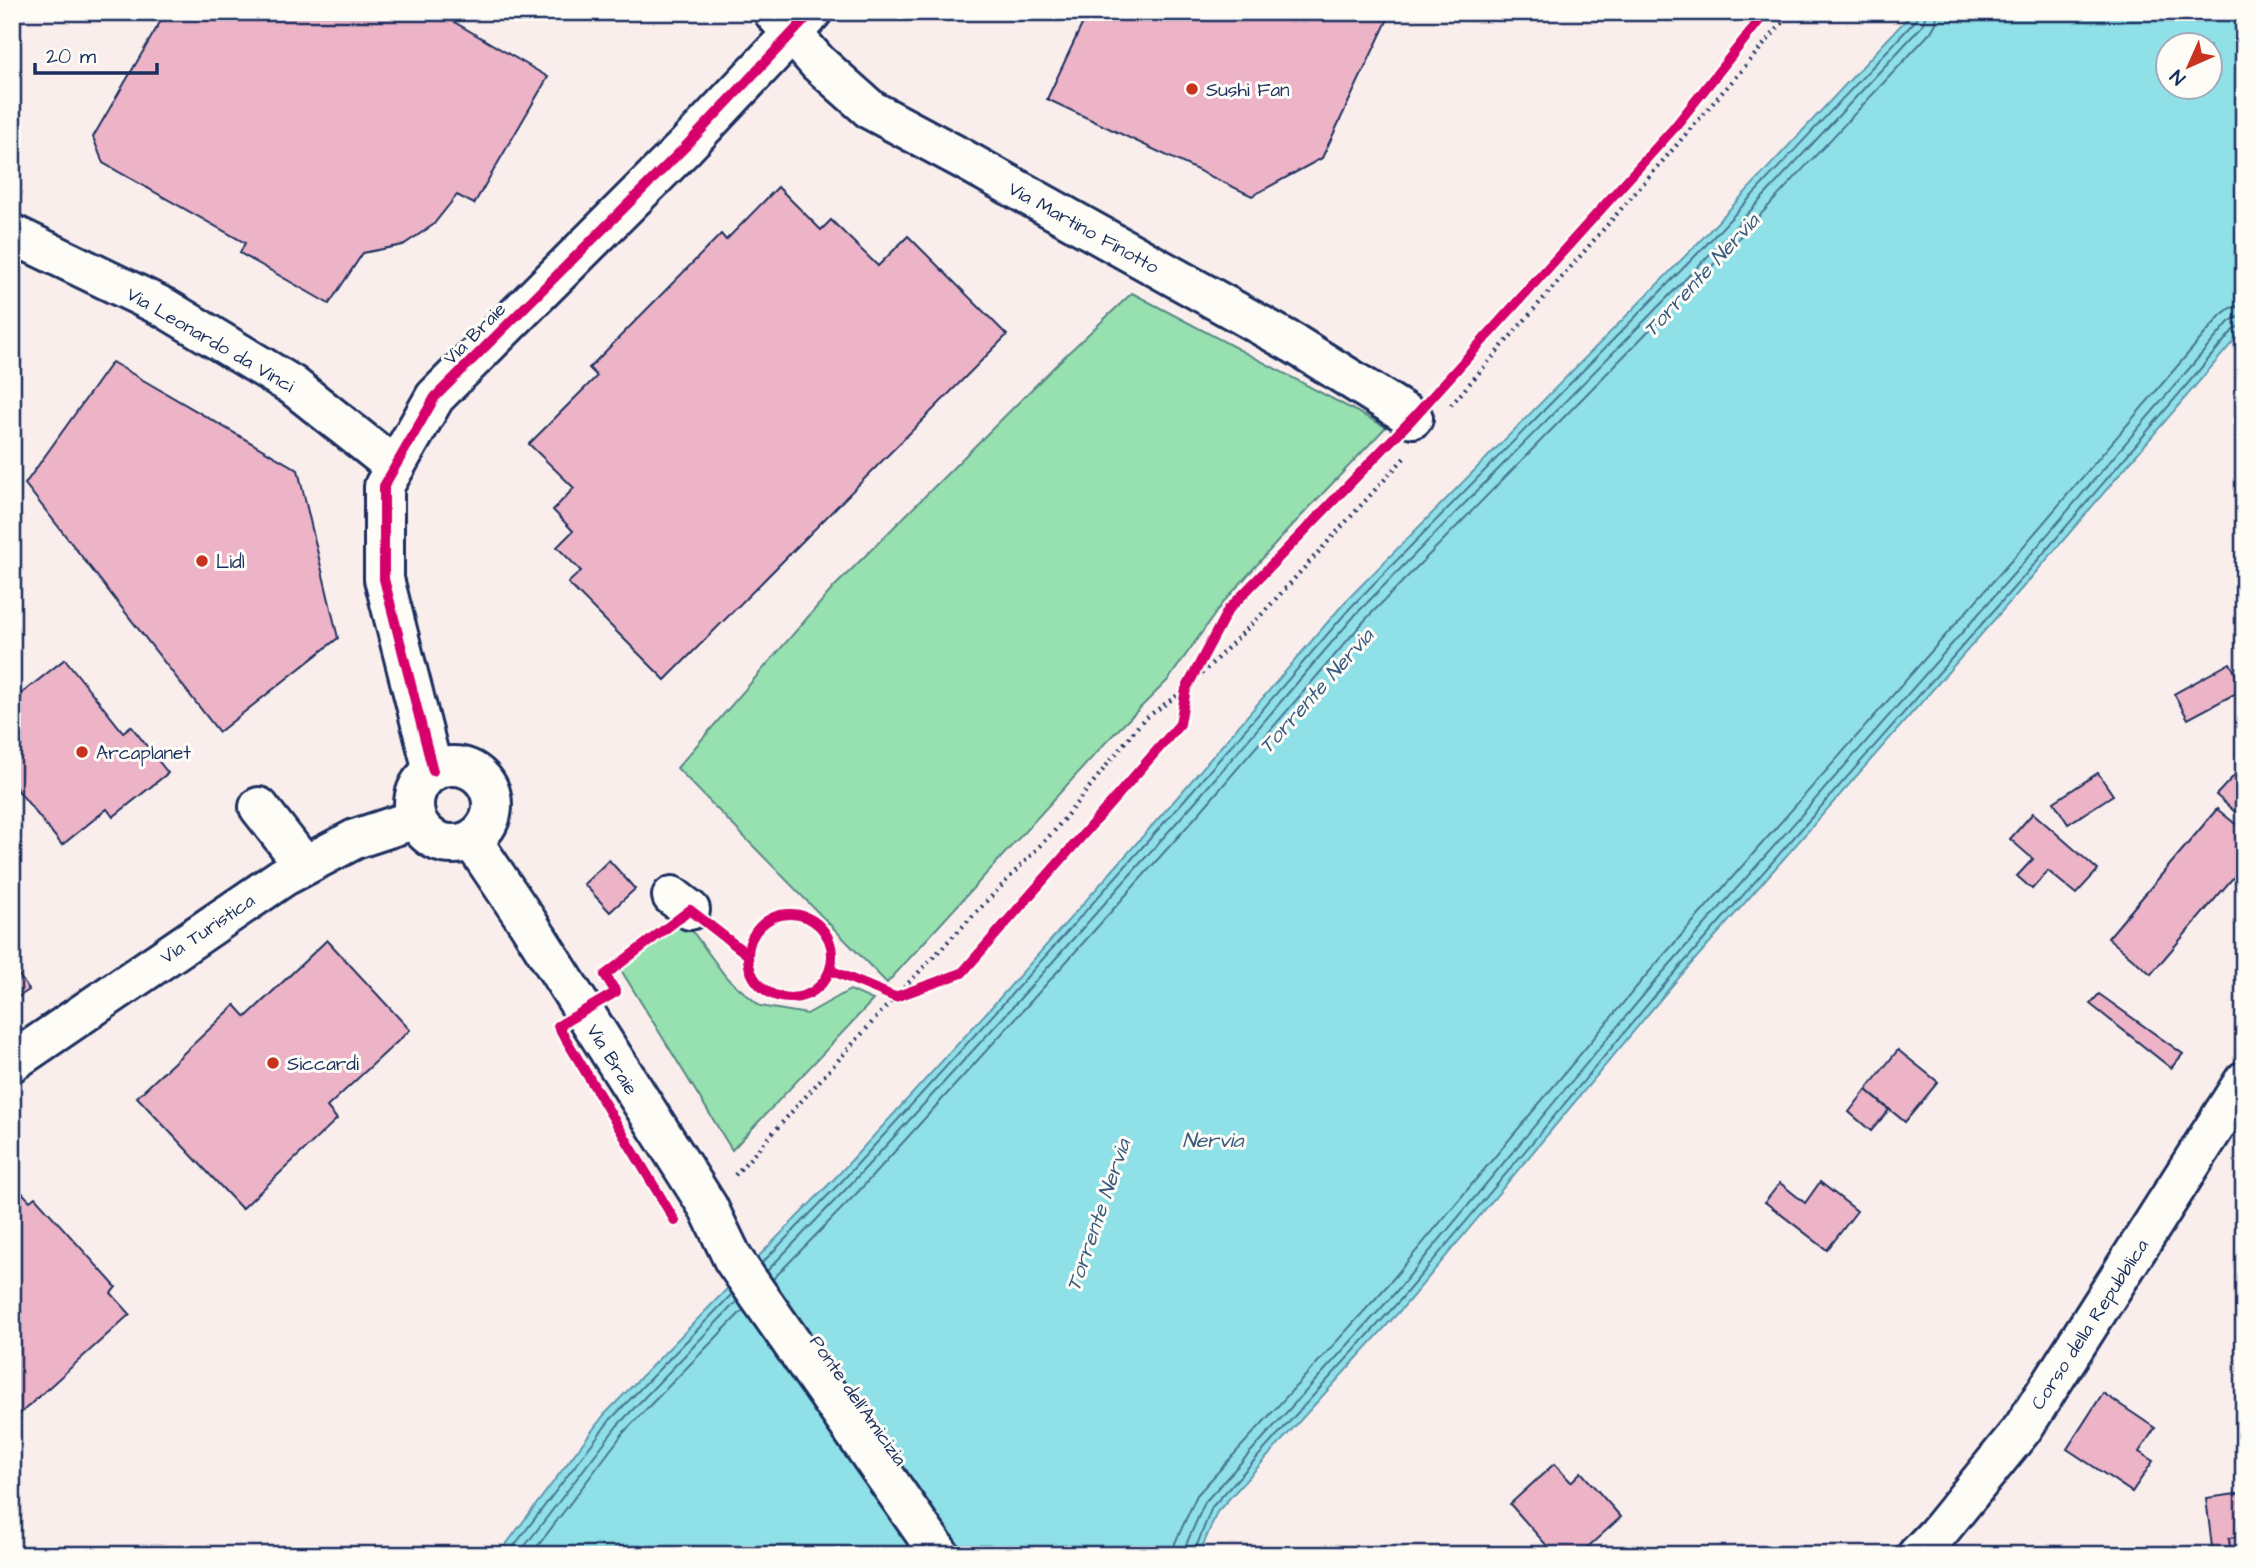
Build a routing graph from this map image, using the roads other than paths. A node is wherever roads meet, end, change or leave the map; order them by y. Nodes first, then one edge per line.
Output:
1 (792, 19) edge
2 (12, 234) edge
3 (1422, 427) road end
4 (395, 467) junction
5 (433, 771) junction
6 (259, 807) dead end
7 (416, 819) junction
8 (472, 840) junction
9 (304, 865) junction
10 (12, 1062) edge
11 (2244, 1082) edge
12 (742, 1252) junction
13 (940, 1555) edge
14 (967, 1555) edge
15 (1917, 1555) edge

1 - 3 street, Via Martino Finotto
1 - 4 street, Via Braie
2 - 4 street, Via Leonardo da Vinci
4 - 5 street, Via Braie
5 - 7 street
5 - 8 street
6 - 9 street
7 - 8 street
7 - 9 street, Via Turistica
8 - 12 street, Via Braie
9 - 10 street, Via Turistica
11 - 15 street, Corso della Repubblica
12 - 13 street, Ponte dell'Amicizia
12 - 14 street, Ponte dell'Amicizia

